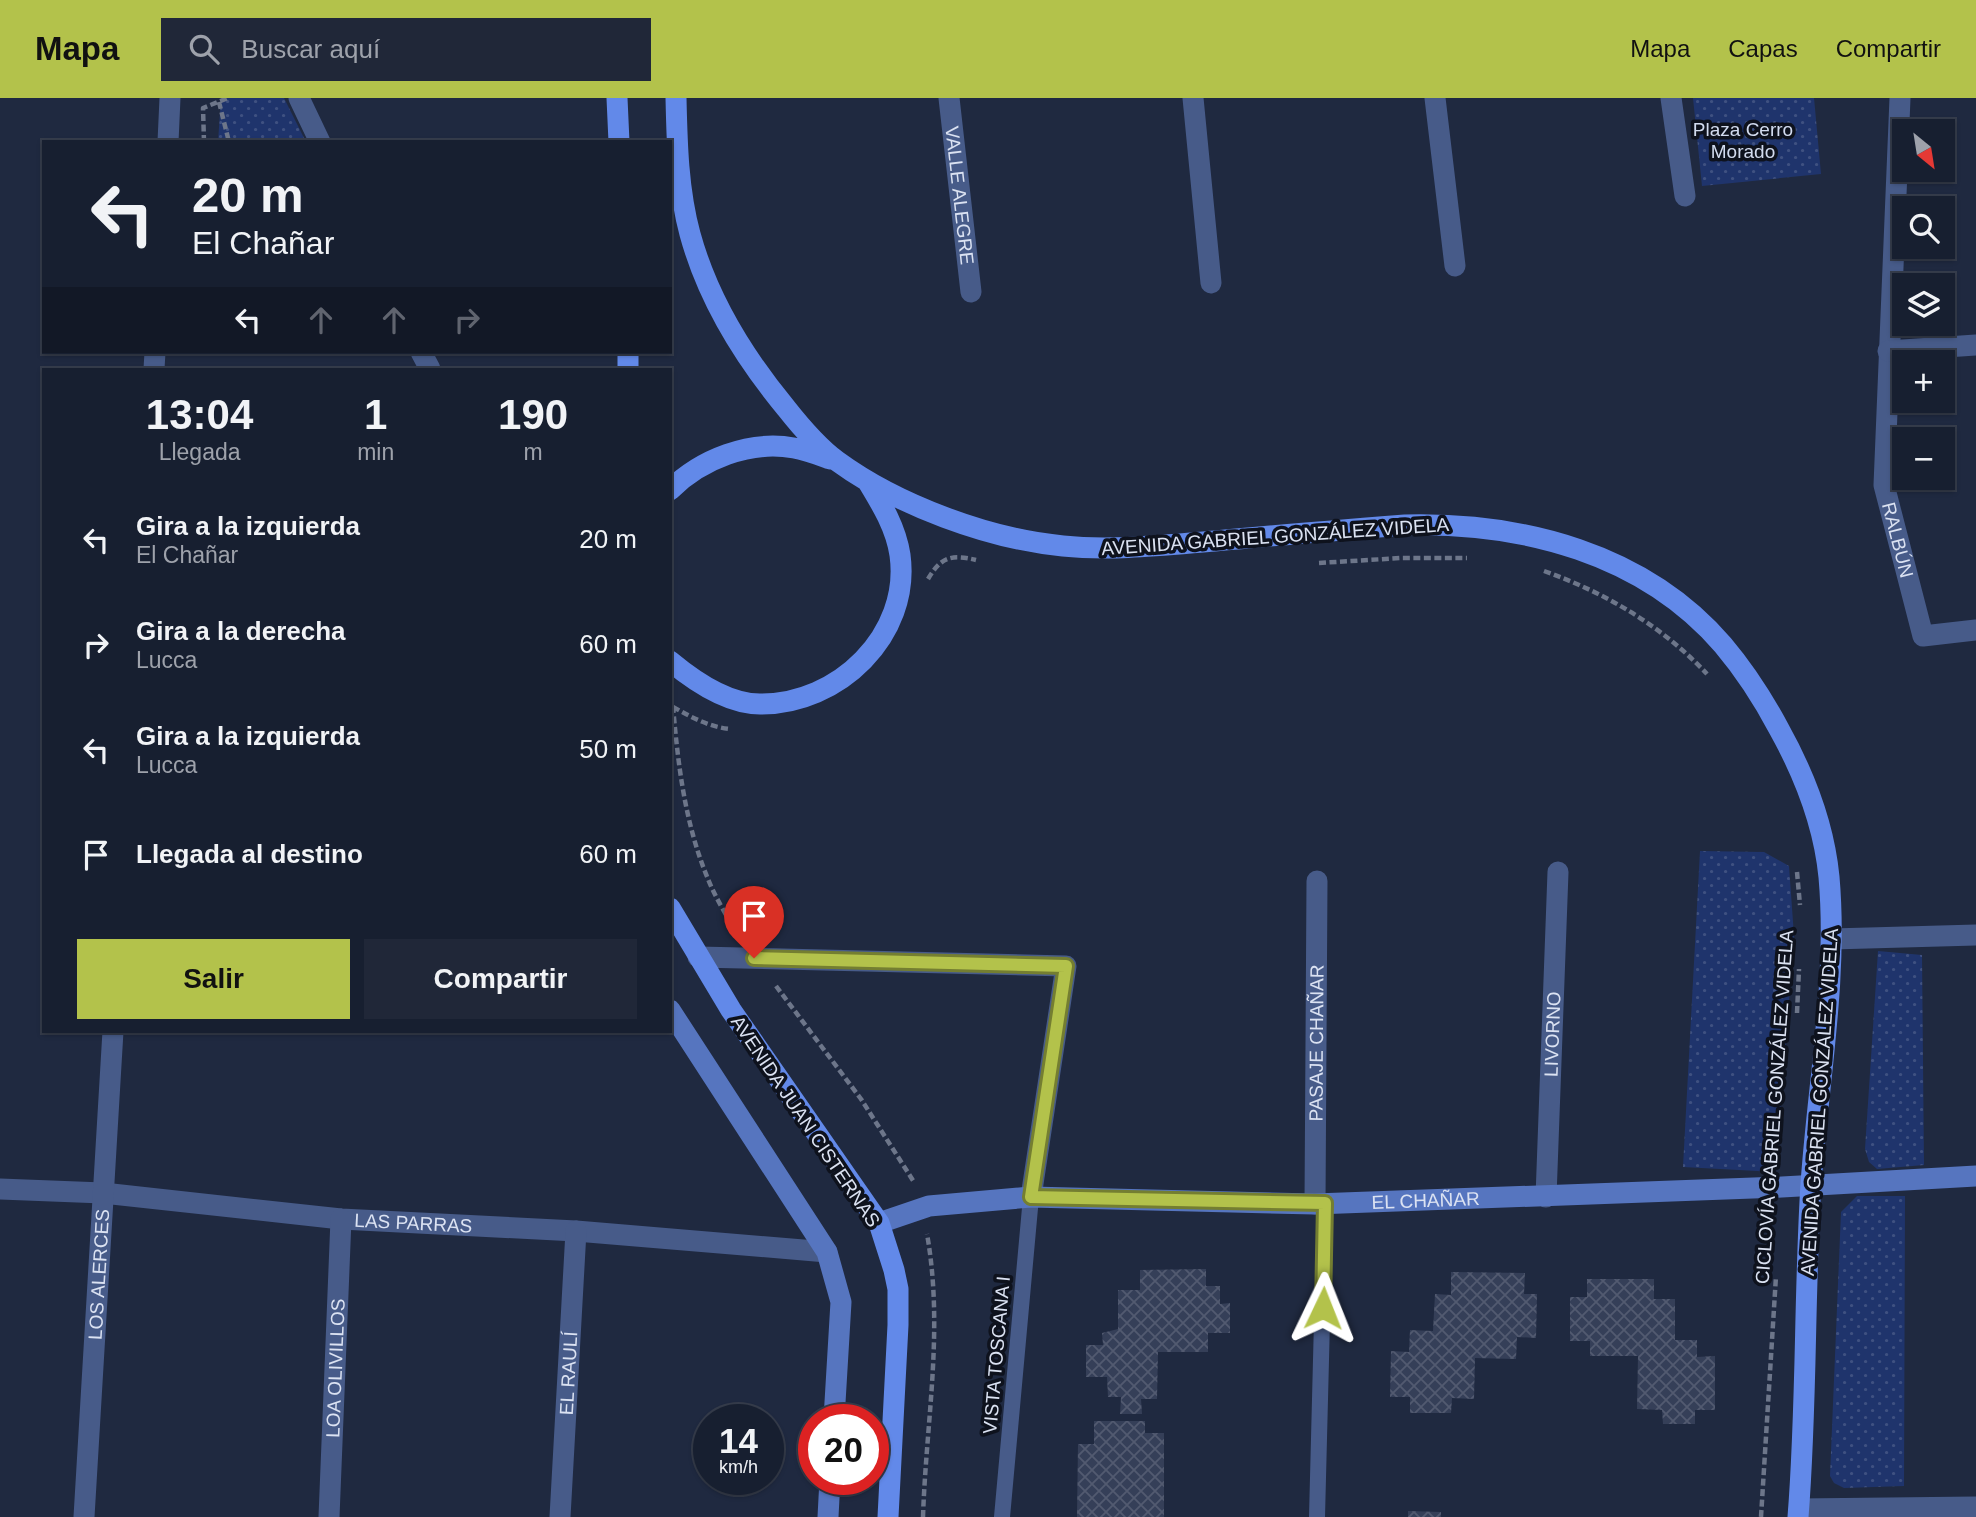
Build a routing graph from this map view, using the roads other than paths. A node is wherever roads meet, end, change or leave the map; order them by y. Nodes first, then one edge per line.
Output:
1 (170, 98) edge
2 (299, 98) edge
3 (617, 98) edge
4 (676, 98) edge
5 (950, 98) edge
6 (1193, 98) edge
7 (1435, 98) edge
8 (1671, 98) edge
9 (1899, 98) edge
10 (168, 140) edge
11 (319, 140) edge
12 (619, 140) edge
13 (1685, 195) dead end
14 (1455, 266) dead end
15 (1211, 283) dead end
16 (971, 292) dead end
17 (1976, 345) edge
18 (1888, 351) junction
19 (836, 460) junction
20 (868, 482) junction
21 (672, 489) edge
22 (1976, 629) edge
23 (672, 662) edge
24 (1558, 872) dead end
25 (1317, 881) dead end
26 (672, 912) edge
27 (1976, 936) edge
28 (1832, 939) junction
29 (698, 957) junction
30 (672, 1013) edge
31 (113, 1033) edge
32 (1976, 1176) edge
33 (1811, 1185) junction
34 (0, 1189) edge
35 (103, 1193) junction
36 (1031, 1197) junction
37 (1546, 1197) junction
38 (1320, 1204) junction
39 (341, 1219) junction
40 (879, 1223) junction
41 (576, 1231) junction
42 (827, 1252) junction
43 (835, 1404) edge
44 (829, 1495) edge
45 (1976, 1507) edge
46 (1798, 1513) edge
47 (84, 1517) edge
48 (329, 1517) edge
49 (560, 1517) edge
50 (828, 1517) edge
51 (888, 1517) edge
52 (1002, 1517) edge
53 (1317, 1517) edge

1 - 10 street
2 - 11 street
3 - 12 main road
4 - 19 main road
5 - 16 street, VALLE ALEGRE
6 - 15 street
7 - 14 street
8 - 13 street
9 - 18 street, RALBÚN
17 - 18 street
18 - 22 street, RALBÚN
19 - 20 main road, AVENIDA GABRIEL GONZÁLEZ VIDELA
19 - 21 main road
20 - 23 main road
20 - 28 main road, AVENIDA GABRIEL GONZÁLEZ VIDELA
24 - 37 street, LIVORNO
25 - 38 street, PASAJE CHAÑAR
26 - 29 main road, AVENIDA JUAN CISTERNAS
27 - 28 street
28 - 33 main road, AVENIDA GABRIEL GONZÁLEZ VIDELA
29 - 36 street
29 - 40 main road, AVENIDA JUAN CISTERNAS
30 - 42 street
31 - 35 street, LOS ALERCES
32 - 33 street, EL CHAÑAR
33 - 37 street, EL CHAÑAR
33 - 46 main road, AVENIDA GABRIEL GONZÁLEZ VIDELA
34 - 35 street, LAS PARRAS
35 - 39 street, LAS PARRAS
35 - 47 street, LOS ALERCES
36 - 38 street, EL CHAÑAR
36 - 40 street, EL CHAÑAR
36 - 52 lane, VISTA TOSCANA I
37 - 38 street, EL CHAÑAR
38 - 53 lane
39 - 41 street, LAS PARRAS
39 - 48 street, LOA OLIVILLOS
40 - 51 main road, AVENIDA JUAN CISTERNAS
41 - 42 street, LAS PARRAS
41 - 49 street, EL RAULÍ
42 - 43 street
44 - 50 street
45 - 46 street

